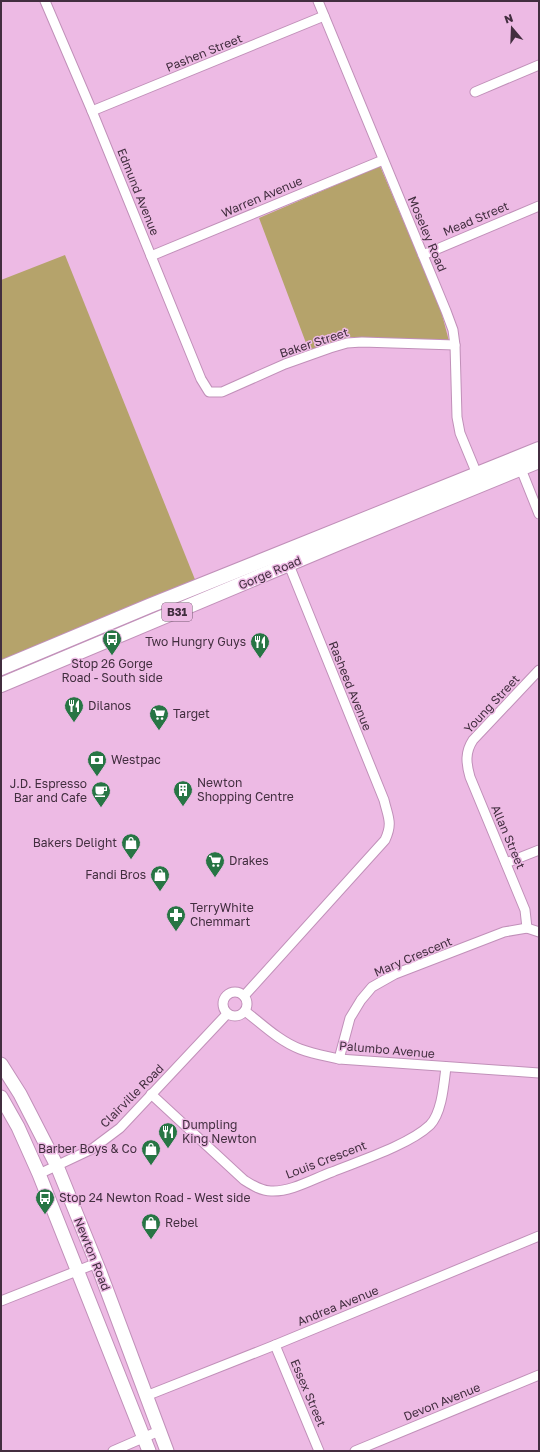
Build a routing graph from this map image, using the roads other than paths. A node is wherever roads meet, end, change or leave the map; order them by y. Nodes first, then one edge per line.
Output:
1 (45, 1) edge
2 (318, 1) edge
3 (324, 16) junction
4 (539, 65) edge
5 (475, 92) dead end
6 (92, 111) junction
7 (383, 160) junction
8 (539, 206) edge
9 (423, 255) junction
10 (151, 256) junction
11 (455, 345) junction
12 (209, 392) joint
13 (539, 449) edge
14 (539, 461) edge
15 (519, 463) junction
16 (480, 480) junction
17 (539, 514) edge
18 (286, 558) junction
19 (71, 639) junction
20 (66, 658) junction
21 (1, 668) edge
22 (539, 670) edge
23 (1, 685) edge
24 (466, 756) joint
25 (539, 850) edge
26 (506, 863) junction
27 (527, 928) junction
28 (539, 932) edge
29 (244, 996) junction
30 (245, 1012) junction
31 (227, 1014) junction
32 (340, 1059) junction
33 (1, 1064) edge
34 (446, 1067) junction
35 (539, 1073) edge
36 (151, 1094) junction
37 (1, 1097) edge
38 (57, 1166) junction
39 (39, 1174) junction
40 (539, 1236) edge
41 (97, 1263) junction
42 (78, 1271) junction
43 (1, 1301) edge
44 (274, 1345) junction
45 (539, 1376) edge
46 (146, 1396) junction
47 (158, 1431) junction
48 (143, 1437) junction
49 (114, 1451) edge
50 (149, 1451) edge
51 (167, 1451) edge
52 (319, 1451) edge
53 (355, 1451) edge

1 - 6 street, Edmund Avenue
2 - 3 street, Moseley Road
3 - 6 street, Pashen Street
3 - 7 street, Moseley Road
4 - 5 street
6 - 10 street, Edmund Avenue
7 - 9 street, Moseley Road
7 - 10 street, Warren Avenue
8 - 9 street, Mead Street
9 - 11 street, Moseley Road
10 - 12 street, Edmund Avenue
11 - 12 street, Baker Street
11 - 16 street, Moseley Road
13 - 15 main road, Gorge Road / B31
14 - 15 main road, Gorge Road / B31
15 - 16 main road, Gorge Road / B31
15 - 17 street
16 - 18 main road, Gorge Road / B31
18 - 19 main road, Gorge Road / B31
18 - 20 main road, Gorge Road / B31
18 - 29 street, Rasheed Avenue
19 - 20 main road
19 - 21 main road, Gorge Road / B31
20 - 23 main road, Gorge Road / B31
22 - 24 street, Young Street
24 - 26 street, Allan Street
25 - 26 street
26 - 27 street, Allan Street
27 - 28 street, Mary Crescent
27 - 32 street, Mary Crescent
29 - 30 street
29 - 31 street
30 - 31 street
30 - 32 street, Palumbo Avenue
31 - 36 street, Clairville Road
32 - 34 street, Palumbo Avenue
33 - 38 main road, Newton Road
34 - 35 street, Palumbo Avenue
34 - 36 street, Louis Crescent
36 - 38 street, Clairville Road
37 - 39 main road, Newton Road
38 - 39 street, Clairville Road
38 - 41 main road, Newton Road
39 - 42 main road, Newton Road
40 - 44 street, Andrea Avenue
41 - 42 street
41 - 46 main road, Newton Road
42 - 43 street
42 - 48 main road, Newton Road
44 - 46 street, Andrea Avenue
44 - 52 street, Essex Street
45 - 53 street, Devon Avenue
46 - 47 main road, Newton Road
47 - 48 street
47 - 51 main road, Newton Road
48 - 49 street
48 - 50 main road, Newton Road

